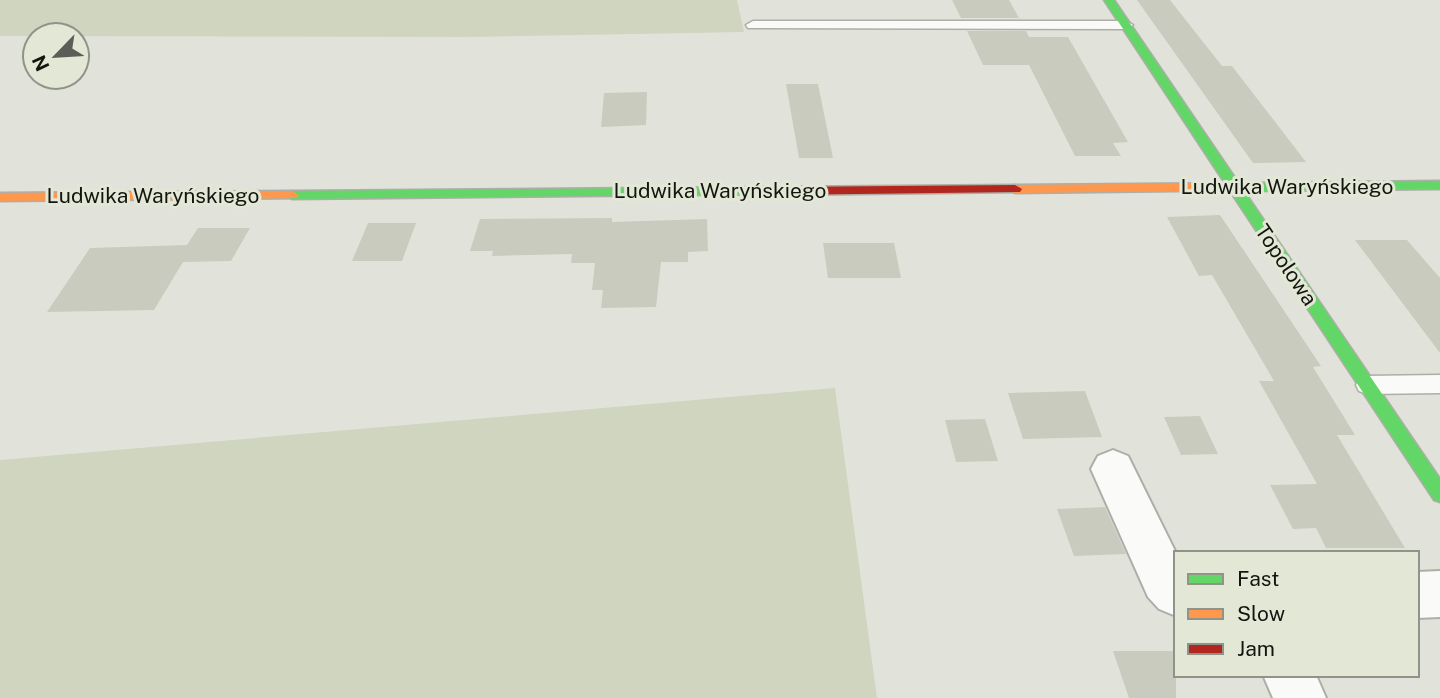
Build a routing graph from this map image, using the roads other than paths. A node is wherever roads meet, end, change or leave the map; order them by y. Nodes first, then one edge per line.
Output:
1 (1109, 0) edge
2 (753, 25) dead end
3 (1126, 25) junction
4 (1440, 185) edge
5 (1233, 187) junction
6 (0, 197) edge
7 (1440, 384) edge
8 (1367, 385) junction
9 (1112, 469) dead end
10 (1440, 494) edge
11 (1174, 591) edge
12 (1440, 594) edge
13 (1419, 595) edge
14 (1290, 677) edge
15 (1300, 698) edge

1 - 3 street, Topolowa
2 - 3 lane
3 - 5 street, Topolowa
4 - 5 street, Ludwika Waryńskiego
5 - 6 street, Ludwika Waryńskiego
5 - 8 street, Topolowa
7 - 8 lane
8 - 10 street, Topolowa
9 - 11 street
12 - 13 street
14 - 15 street

